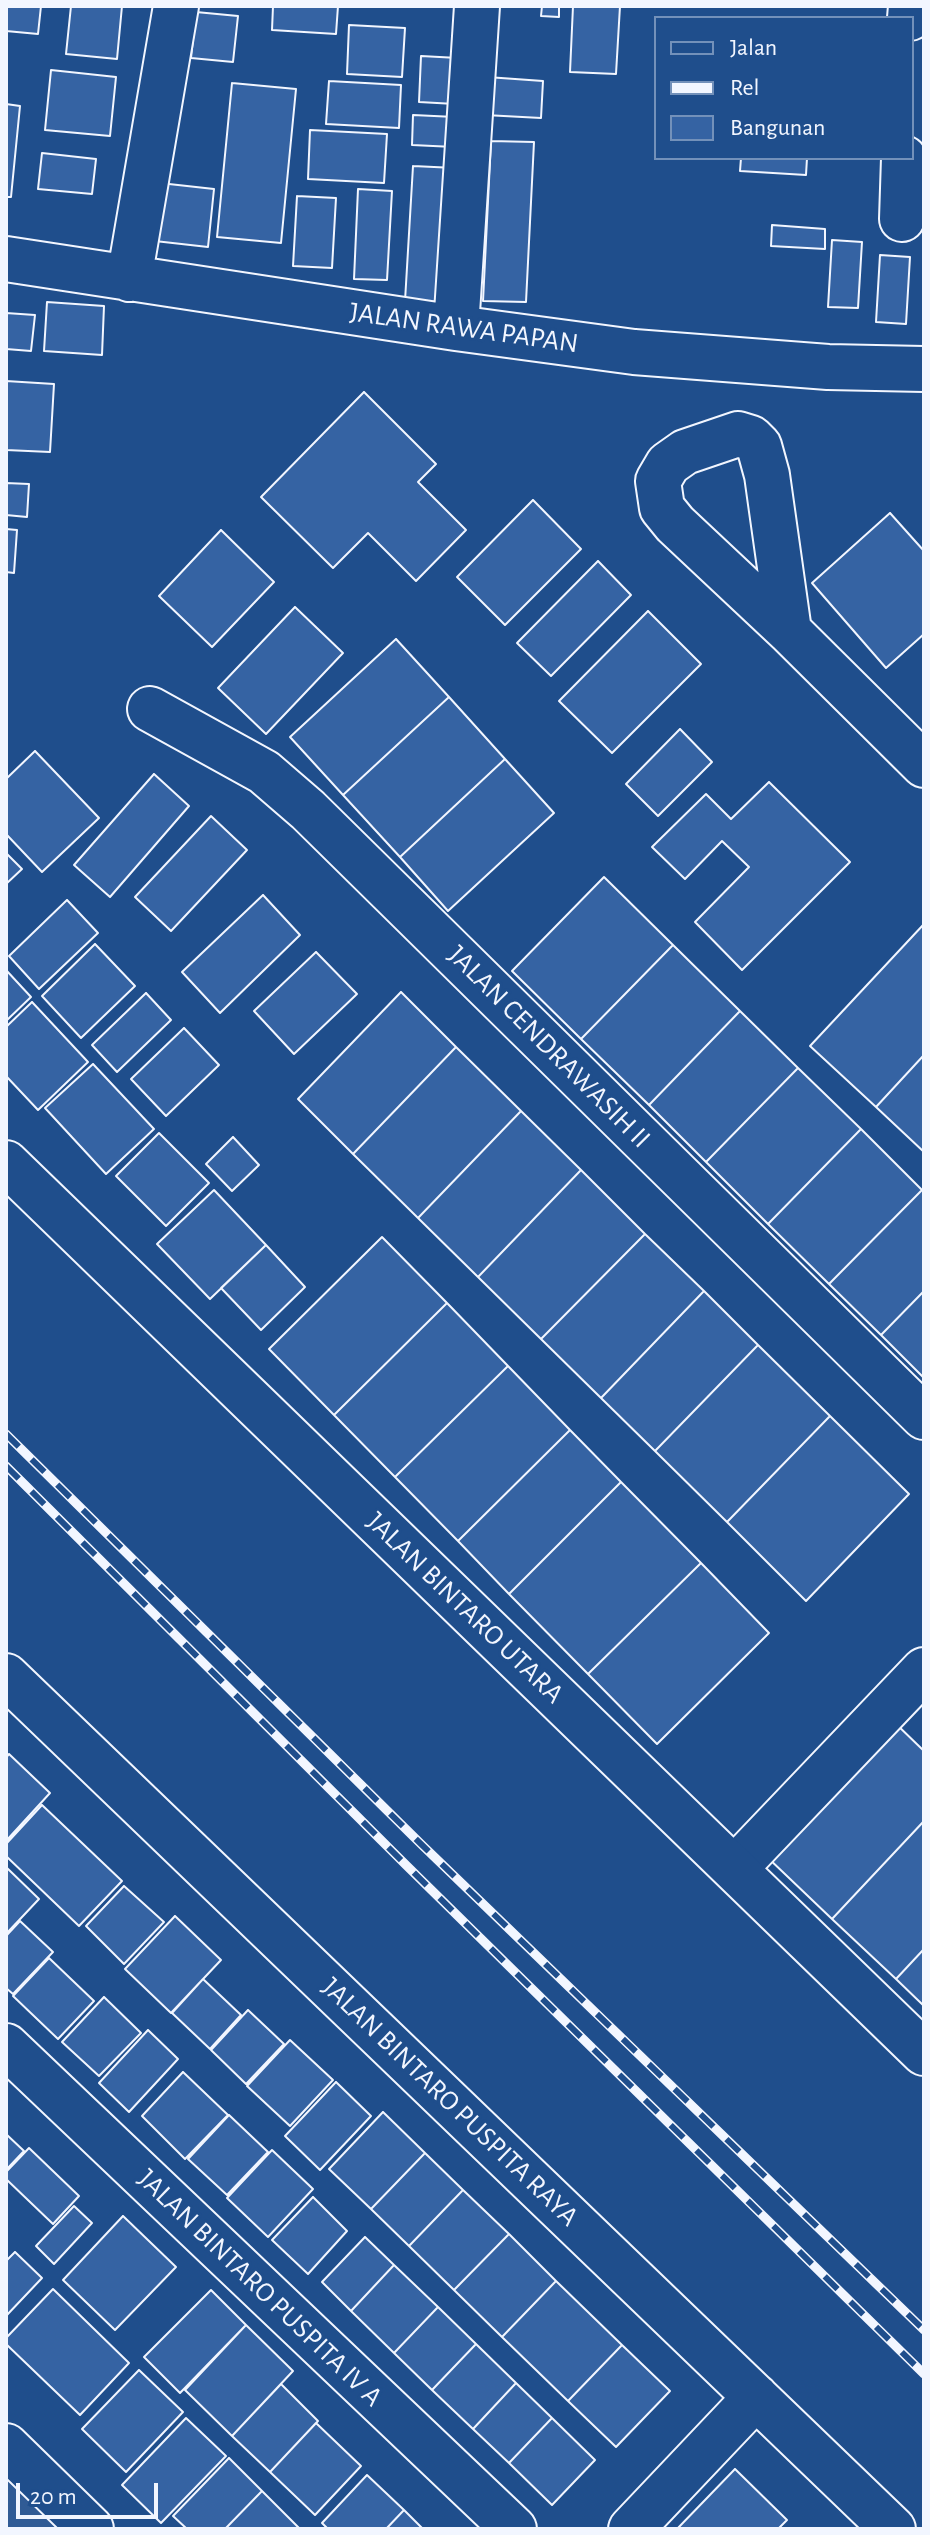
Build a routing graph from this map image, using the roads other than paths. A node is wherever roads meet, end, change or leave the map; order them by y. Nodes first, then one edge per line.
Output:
1 (176, 6) edge
2 (477, 6) edge
3 (904, 160) edge
4 (902, 219) dead end
5 (6, 259) edge
6 (129, 279) junction
7 (456, 328) junction
8 (924, 369) edge
9 (789, 631) dead end
10 (150, 709) dead end
11 (924, 765) edge
12 (6, 1163) edge
13 (924, 1417) edge
14 (924, 1670) edge
15 (6, 1676) edge
16 (735, 1868) junction
17 (6, 2046) edge
18 (924, 2053) edge
19 (756, 2397) junction
20 (6, 2446) edge
21 (91, 2529) edge
22 (514, 2529) edge
23 (631, 2529) edge
24 (893, 2529) edge

1 - 6 street
2 - 7 street
3 - 4 street
5 - 6 street, JALAN RAWA PAPAN
6 - 7 street, JALAN RAWA PAPAN
7 - 8 street, JALAN RAWA PAPAN
9 - 11 street
10 - 13 street, JALAN CENDRAWASIH II
12 - 16 street, JALAN BINTARO UTARA
14 - 16 street
15 - 19 street, JALAN BINTARO PUSPITA RAYA
16 - 18 street, JALAN BINTARO UTARA
17 - 22 street, JALAN BINTARO PUSPITA IV A
19 - 23 street
19 - 24 street, JALAN BINTARO PUSPITA RAYA
20 - 21 street

